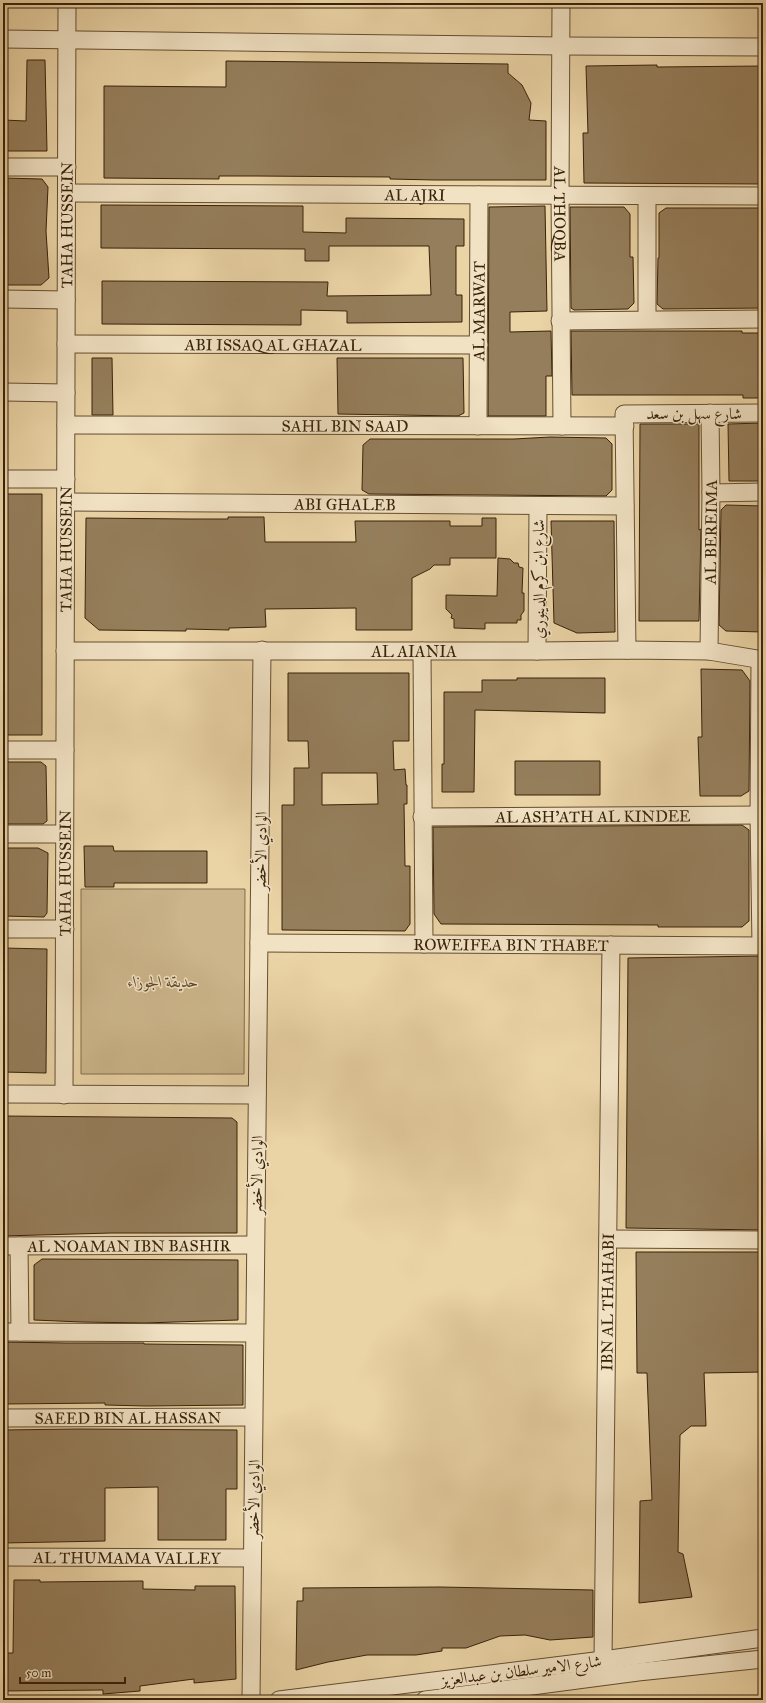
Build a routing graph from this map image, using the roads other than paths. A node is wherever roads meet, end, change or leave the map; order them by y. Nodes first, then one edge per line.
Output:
1 (67, 3) edge
2 (561, 3) edge
3 (3, 39) edge
4 (67, 39) junction
5 (561, 46) junction
6 (763, 47) edge
7 (3, 167) edge
8 (67, 167) junction
9 (67, 193) junction
10 (479, 195) junction
11 (560, 195) junction
12 (647, 196) junction
13 (763, 196) edge
14 (3, 299) edge
15 (66, 300) junction
16 (647, 319) junction
17 (763, 319) edge
18 (560, 321) junction
19 (66, 344) junction
20 (479, 346) junction
21 (3, 392) edge
22 (66, 393) junction
23 (710, 413) junction
24 (763, 413) edge
25 (624, 420) junction
26 (66, 425) junction
27 (478, 426) junction
28 (562, 426) junction
29 (3, 479) edge
30 (66, 479) junction
31 (763, 492) edge
32 (711, 493) junction
33 (66, 502) junction
34 (538, 506) junction
35 (625, 506) junction
36 (262, 650) junction
37 (627, 650) junction
38 (65, 651) junction
39 (422, 651) junction
40 (709, 651) junction
41 (537, 652) junction
42 (761, 660) edge
43 (3, 750) edge
44 (65, 750) junction
45 (761, 815) edge
46 (422, 817) junction
47 (3, 834) edge
48 (64, 834) junction
49 (3, 928) edge
50 (64, 928) junction
51 (259, 943) junction
52 (424, 944) junction
53 (611, 945) junction
54 (762, 946) edge
55 (3, 1094) edge
56 (64, 1095) junction
57 (257, 1095) junction
58 (608, 1239) junction
59 (763, 1240) edge
60 (255, 1245) junction
61 (11, 1246) edge
62 (11, 1332) edge
63 (254, 1333) junction
64 (254, 1417) junction
65 (3, 1418) edge
66 (3, 1557) edge
67 (252, 1558) junction
68 (763, 1638) edge
69 (603, 1660) junction
70 (755, 1660) edge
71 (763, 1672) edge
72 (250, 1700) edge
73 (279, 1700) edge
74 (424, 1700) edge

1 - 4 street, TAHA HUSSEIN
2 - 5 street, AL THOQBA
3 - 4 street
4 - 5 street
4 - 8 street, TAHA HUSSEIN
5 - 6 street
5 - 11 street, AL THOQBA
7 - 8 street
8 - 9 street, TAHA HUSSEIN
9 - 10 street, AL AJRI
9 - 15 street, TAHA HUSSEIN
10 - 11 street, AL AJRI
10 - 20 street, AL MARWAT
11 - 12 street, AL AJRI
11 - 18 street, AL THOQBA
12 - 13 street, AL AJRI
12 - 16 street
14 - 15 street
15 - 19 street, TAHA HUSSEIN
16 - 17 street
16 - 18 street
18 - 28 street, AL THOQBA
19 - 20 street, ABI ISSAQ AL GHAZAL
19 - 22 street, TAHA HUSSEIN
20 - 27 street, AL MARWAT
21 - 22 street
22 - 26 street, TAHA HUSSEIN
23 - 24 street, شارع سهل بن سعد
23 - 25 street, شارع سهل بن سعد
23 - 32 street, AL BEREIMA
25 - 28 street, SAHL BIN SAAD
25 - 35 street
26 - 27 street, SAHL BIN SAAD
26 - 30 street, TAHA HUSSEIN
27 - 28 street, SAHL BIN SAAD
29 - 30 street
30 - 33 street, TAHA HUSSEIN
31 - 32 street
32 - 40 street, AL BEREIMA
33 - 34 street, ABI GHALEB
33 - 38 street, TAHA HUSSEIN
34 - 35 street, ABI GHALEB
34 - 41 street, شارع ابن كرم الدينوري
35 - 37 street
36 - 38 street, AL AIANIA
36 - 39 street, AL AIANIA
36 - 51 street, الوادي الأخضر
37 - 40 street, AL AIANIA
37 - 41 street, AL AIANIA
38 - 44 street, TAHA HUSSEIN
39 - 41 street, AL AIANIA
39 - 46 street
40 - 42 street, AL AIANIA
42 - 45 street
43 - 44 street
44 - 48 street, TAHA HUSSEIN
45 - 46 street, AL ASH'ATH AL KINDEE
45 - 54 street
46 - 52 street
47 - 48 street
48 - 50 street, TAHA HUSSEIN
49 - 50 street
50 - 56 street, TAHA HUSSEIN
51 - 52 street, ROWEIFEA BIN THABET
51 - 57 street, الوادي الأخضر
52 - 53 street, ROWEIFEA BIN THABET
53 - 54 street, ROWEIFEA BIN THABET
53 - 58 street, IBN AL THAHABI
55 - 56 street
56 - 57 street
57 - 60 street, الوادي الأخضر
58 - 59 street
58 - 69 street, IBN AL THAHABI
60 - 61 street, AL NOAMAN IBN BASHIR
60 - 63 street, الوادي الأخضر
61 - 62 street
62 - 63 street
63 - 64 street, الوادي الأخضر
64 - 65 street, SAEED BIN AL HASSAN
64 - 67 street, الوادي الأخضر
66 - 67 street, AL THUMAMA VALLEY
67 - 72 street, الوادي الأخضر
68 - 69 street, شارع الامير سلطان بن عبدالعزيز
69 - 73 street, شارع الامير سلطان بن عبدالعزيز
70 - 71 street
70 - 74 street

